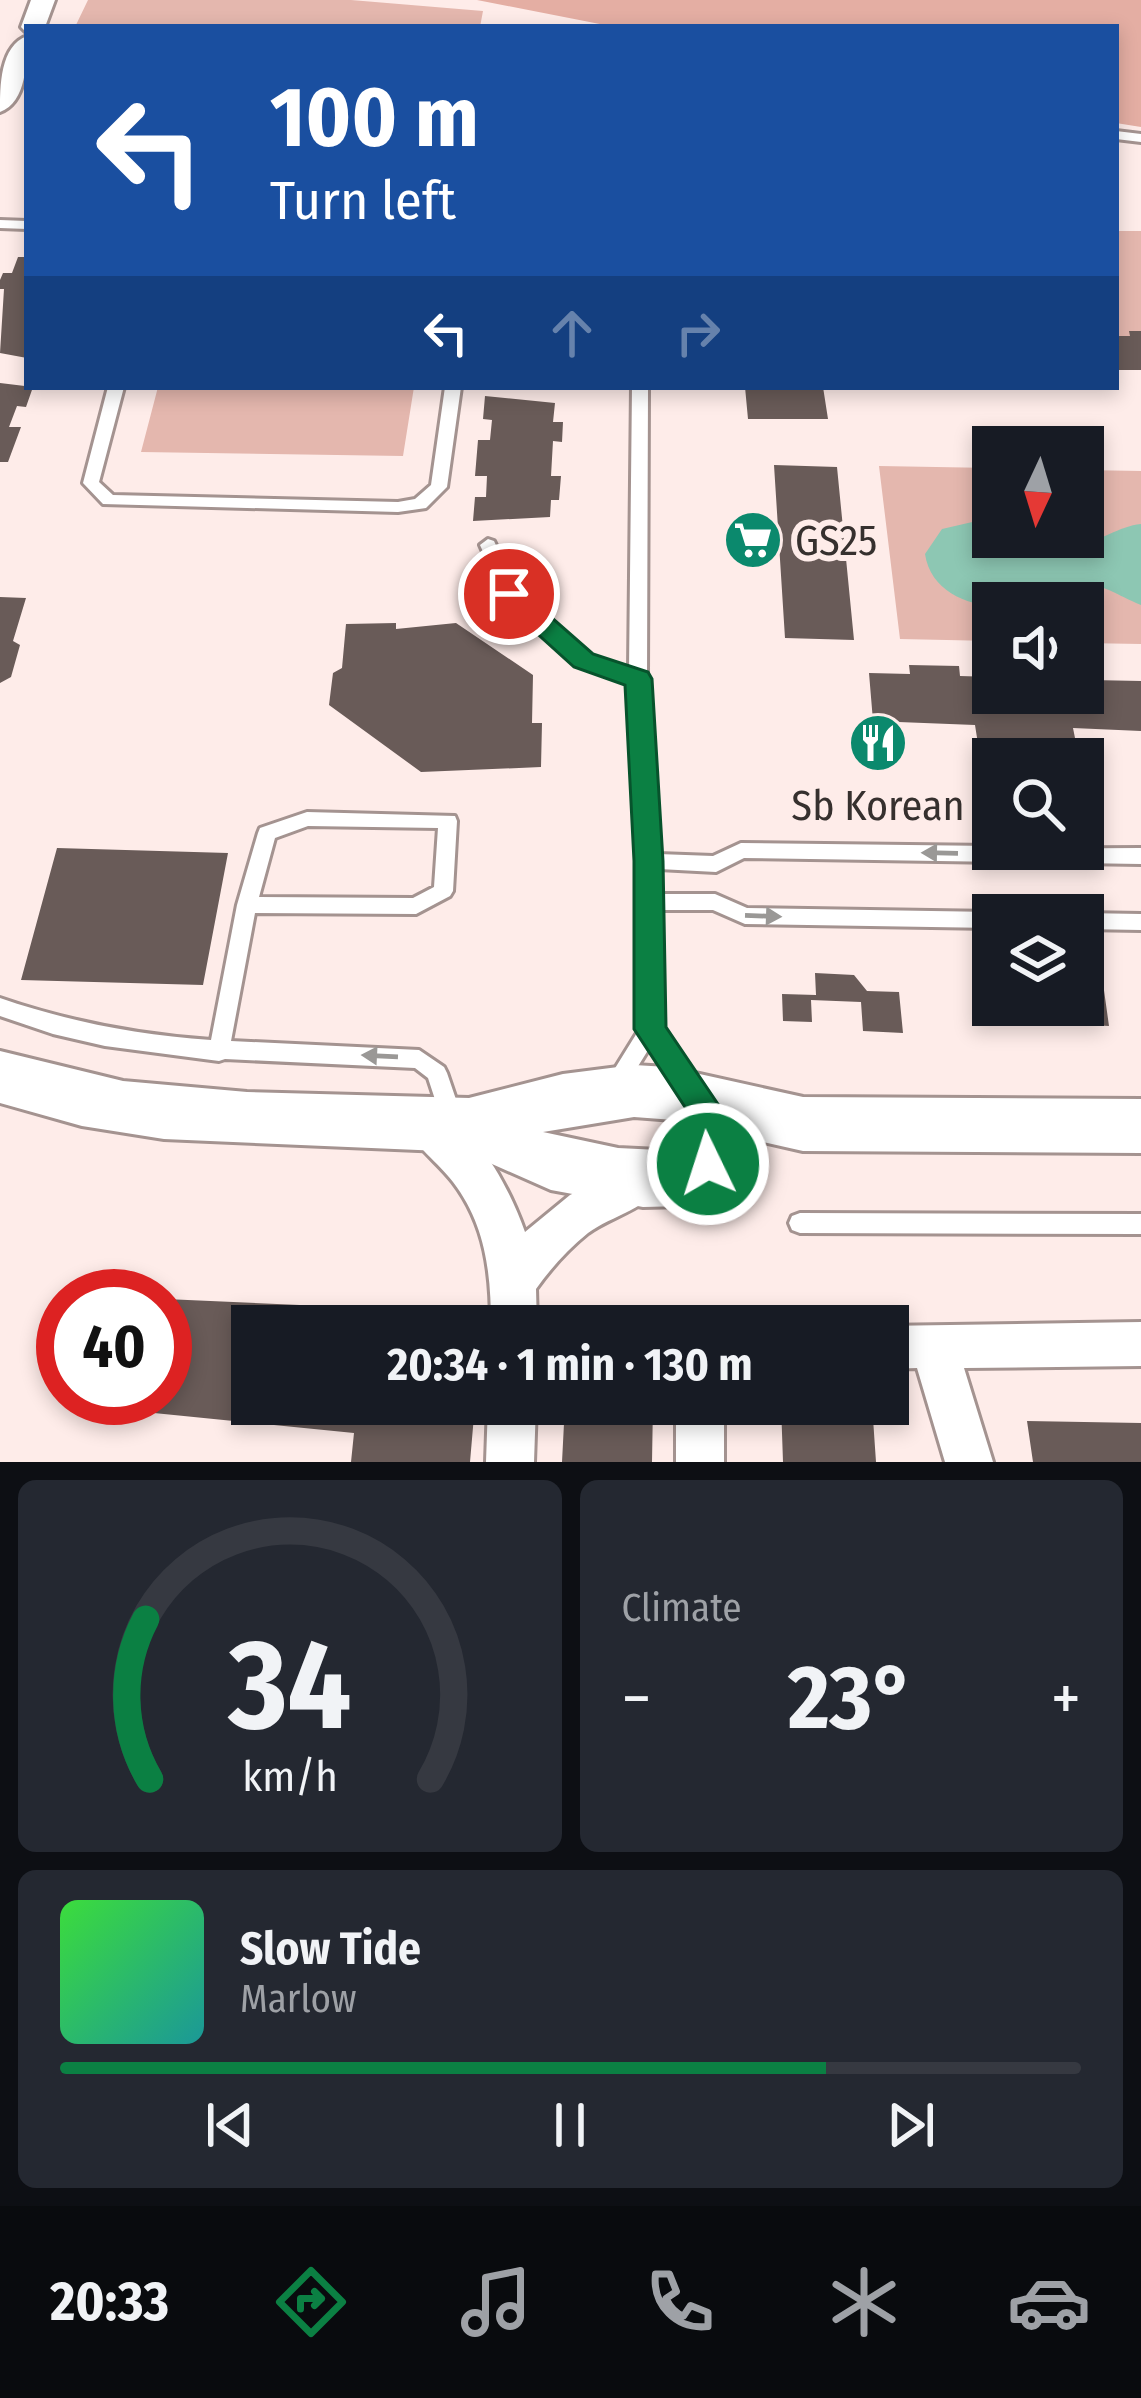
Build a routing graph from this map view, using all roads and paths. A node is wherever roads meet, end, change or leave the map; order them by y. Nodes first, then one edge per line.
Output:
1 (24, 49) edge
2 (1, 98) edge
3 (115, 390) edge
4 (453, 390) edge
5 (640, 390) edge
6 (488, 544) dead end
7 (638, 679) junction
8 (1141, 856) edge
9 (649, 861) junction
10 (649, 902) junction
11 (247, 905) junction
12 (972, 920) edge
13 (1104, 921) edge
14 (1141, 922) edge
15 (0, 1007) edge
16 (650, 1029) junction
17 (219, 1052) junction
18 (0, 1077) edge
19 (694, 1100) junction
20 (567, 1119) junction
21 (803, 1124) junction
22 (450, 1125) junction
23 (1141, 1126) edge
24 (708, 1164) junction
25 (649, 1178) junction
26 (800, 1223) dead end
27 (1141, 1224) edge
28 (515, 1279) junction
29 (514, 1305) edge
30 (1141, 1344) edge
31 (911, 1346) edge
32 (511, 1425) edge
33 (700, 1425) edge
34 (510, 1462) edge
35 (700, 1462) edge
36 (969, 1462) edge

1 - 2 street
3 - 4 lane
5 - 7 lane
6 - 7 lane
7 - 9 lane
8 -> 9 lane
9 - 10 lane
10 -> 12 lane
10 - 16 lane
11 - 11 lane
11 - 17 lane
13 - 14 lane
15 - 17 lane
16 - 19 lane
16 - 20 lane
22 -> 17 lane
18 - 22 street
19 - 20 street
19 - 21 street
19 - 24 street
20 - 22 street
20 - 25 street
21 - 23 street
21 - 24 street
22 - 28 street
24 - 25 street
25 - 28 street
26 - 27 lane
28 - 29 street
30 - 31 street
31 - 36 street
32 - 34 street
33 - 35 street

